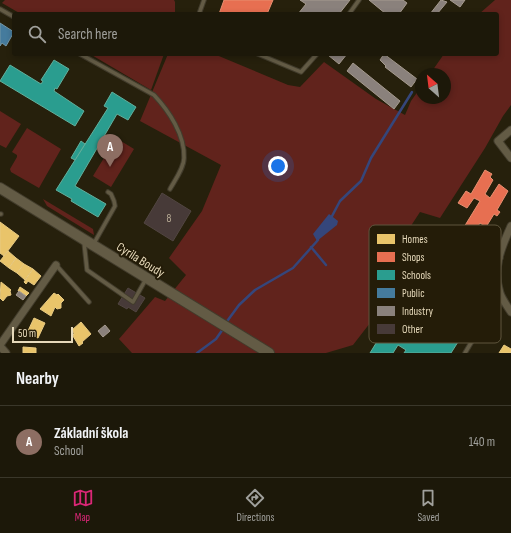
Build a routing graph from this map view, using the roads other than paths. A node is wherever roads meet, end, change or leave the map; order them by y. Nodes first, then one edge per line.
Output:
1 (204, 0) edge
2 (359, 0) edge
3 (0, 9) edge
4 (200, 12) edge
5 (350, 12) edge
6 (12, 15) edge
7 (84, 56) edge
8 (263, 56) edge
9 (315, 56) edge
10 (511, 130) edge
11 (511, 158) edge
12 (0, 188) edge
13 (170, 189) dead end
14 (108, 192) dead end
15 (511, 226) edge
16 (84, 239) junction
17 (93, 245) junction
18 (501, 247) edge
19 (56, 265) joint
20 (147, 277) junction
21 (501, 296) edge
22 (89, 302) dead end
23 (511, 312) edge
24 (471, 343) edge
25 (0, 346) edge
26 (6, 353) edge
27 (269, 353) edge
28 (465, 353) edge

1 - 4 lane
2 - 5 lane
3 - 6 lane
7 - 13 lane
8 - 9 lane
10 - 11 street
12 - 16 street, Cyrila Boudy
14 - 17 lane
15 - 18 street
16 - 17 street, Cyrila Boudy
16 - 20 lane
17 - 20 street, Cyrila Boudy
19 - 22 lane
19 - 25 street
20 - 27 street, Cyrila Boudy
21 - 23 street
24 - 28 lane
25 - 26 street

